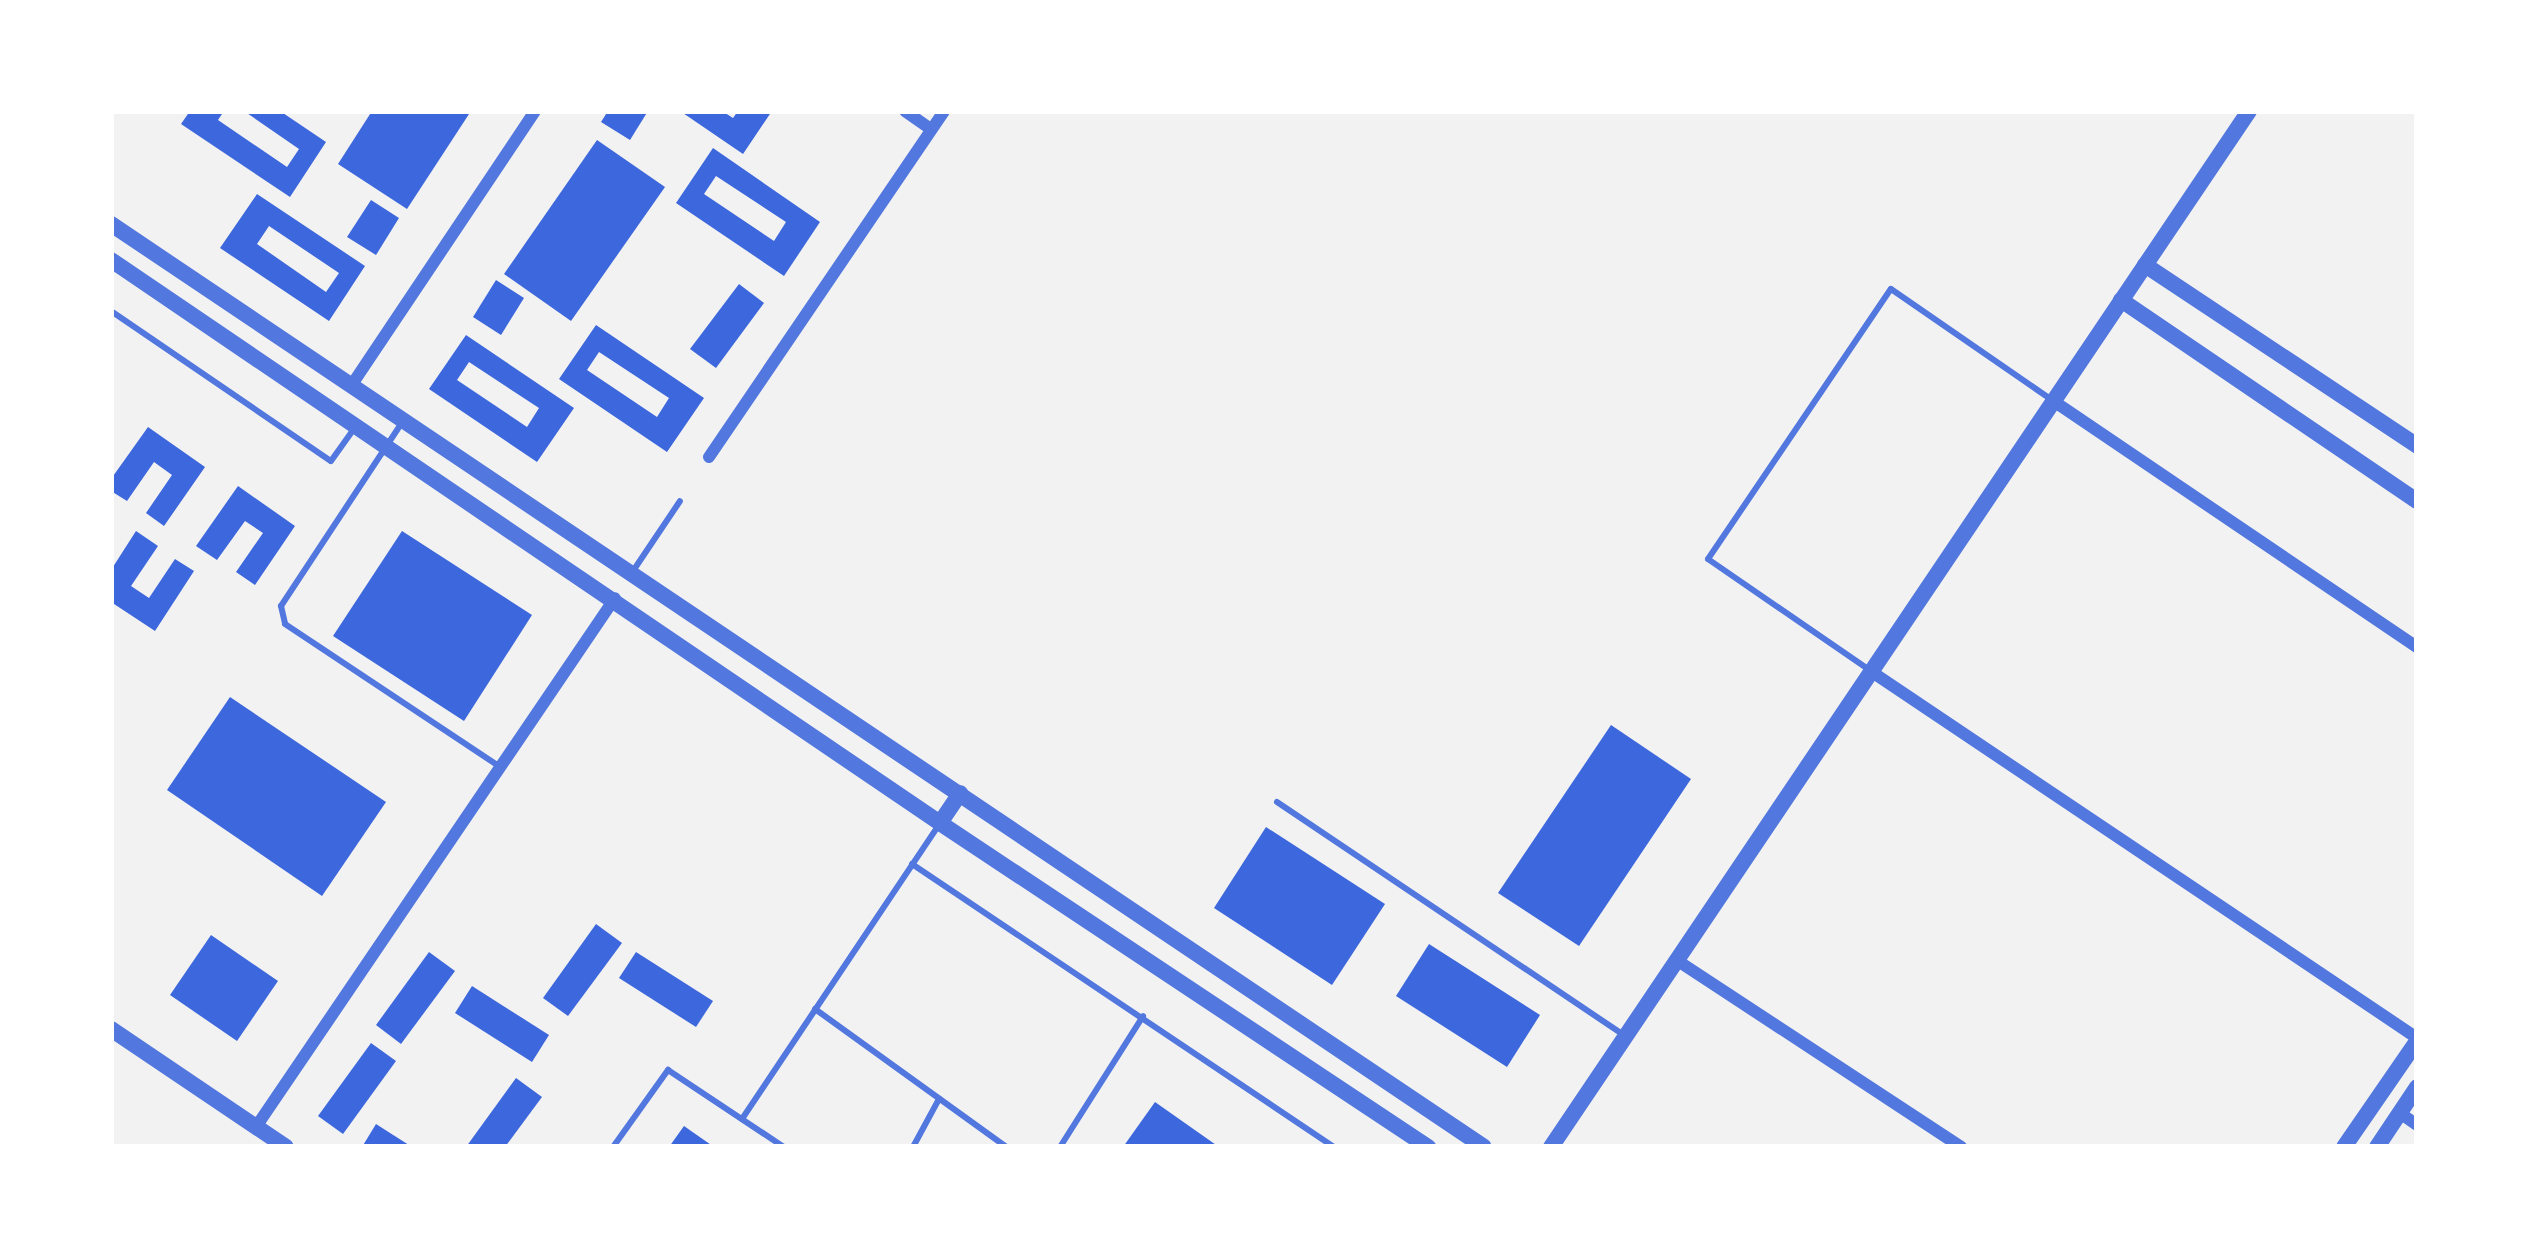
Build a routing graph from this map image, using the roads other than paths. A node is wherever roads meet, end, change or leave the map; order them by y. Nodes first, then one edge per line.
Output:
1 (535, 111) edge
2 (905, 111) edge
3 (944, 111) edge
4 (2249, 111) edge
5 (931, 129) junction
6 (119, 230) edge
7 (112, 261) edge
8 (2145, 265) junction
9 (2121, 300) junction
10 (111, 311) edge
11 (351, 386) junction
12 (2052, 400) junction
13 (403, 421) junction
14 (358, 424) junction
15 (388, 445) junction
16 (2417, 446) edge
17 (709, 457) dead end
18 (680, 501) dead end
19 (2417, 501) edge
20 (631, 574) junction
21 (614, 598) junction
22 (2417, 647) edge
23 (1872, 671) junction
24 (919, 766) junction
25 (500, 767) junction
26 (960, 793) junction
27 (898, 795) junction
28 (1276, 802) dead end
29 (940, 824) junction
30 (912, 864) junction
31 (1678, 962) junction
32 (815, 1010) junction
33 (1144, 1016) junction
34 (111, 1029) edge
35 (1625, 1036) junction
36 (2417, 1040) edge
37 (2417, 1087) edge
38 (939, 1099) junction
39 (2400, 1113) junction
40 (742, 1119) junction
41 (2417, 1125) edge
42 (256, 1127) junction
43 (286, 1147) edge
44 (613, 1147) edge
45 (784, 1147) edge
46 (913, 1147) edge
47 (1006, 1147) edge
48 (1060, 1147) edge
49 (1334, 1147) edge
50 (1428, 1147) edge
51 (1484, 1147) edge
52 (1551, 1147) edge
53 (1961, 1147) edge
54 (2344, 1147) edge
55 (2377, 1147) edge

1 - 11 street
2 - 5 street
3 - 5 street
4 - 8 street
5 - 17 street
6 - 7 street
6 - 11 street
7 - 14 street
8 - 9 street
8 - 16 street
9 - 12 street
9 - 19 street
10 - 14 lane
11 - 13 street
12 - 22 street
12 - 23 street
12 - 23 lane
13 - 15 lane
13 - 20 street
14 - 15 street
15 - 21 street
15 - 25 lane
18 - 20 lane
20 - 24 street
21 - 25 street
21 - 27 street
23 - 31 street
23 - 36 street
24 - 26 street
24 - 27 street
25 - 42 street
26 - 29 street
26 - 51 street
27 - 29 street
28 - 35 lane
29 - 30 lane
29 - 50 street
30 - 32 lane
30 - 33 lane
31 - 35 street
31 - 53 street
32 - 38 lane
32 - 40 lane
33 - 48 lane
33 - 49 lane
34 - 42 street
35 - 52 street
36 - 54 street
37 - 39 street
38 - 46 lane
38 - 47 lane
39 - 41 street
39 - 55 street
40 - 44 lane
40 - 45 lane
42 - 43 street

